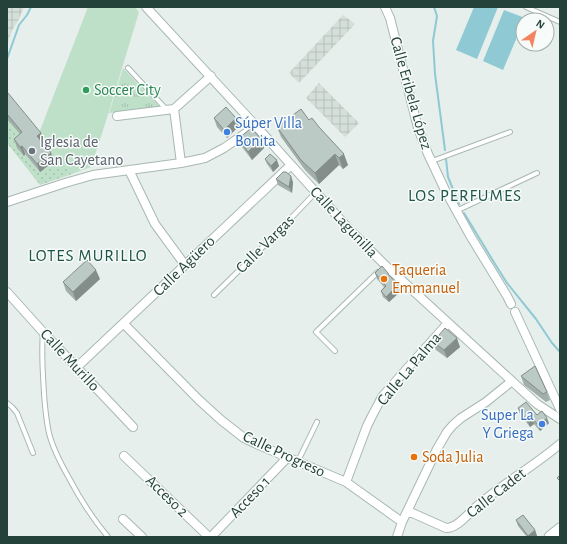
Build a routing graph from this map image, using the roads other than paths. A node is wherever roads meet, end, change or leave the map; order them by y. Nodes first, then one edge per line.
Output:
1 (146, 7) edge
2 (385, 7) edge
3 (526, 7) edge
4 (560, 22) edge
5 (128, 68) dead end
6 (211, 76) junction
7 (171, 110) junction
8 (117, 116) dead end
9 (256, 126) junction
10 (510, 132) dead end
11 (432, 161) junction
12 (180, 163) junction
13 (291, 165) junction
14 (129, 170) junction
15 (537, 173) dead end
16 (316, 192) junction
17 (7, 202) edge
18 (456, 210) junction
19 (185, 265) junction
20 (385, 265) junction
21 (7, 292) edge
22 (214, 295) dead end
23 (448, 323) junction
24 (124, 324) junction
25 (43, 332) junction
26 (335, 351) dead end
27 (77, 368) junction
28 (512, 381) junction
29 (7, 403) edge
30 (560, 409) edge
31 (560, 418) edge
32 (317, 422) dead end
33 (133, 427) dead end
34 (560, 444) edge
35 (33, 453) dead end
36 (124, 456) dead end
37 (288, 457) junction
38 (298, 461) junction
39 (346, 482) junction
40 (408, 512) junction
41 (123, 519) dead end
42 (402, 522) junction
43 (560, 529) edge
44 (108, 537) edge
45 (142, 537) edge
46 (210, 537) edge
47 (397, 537) edge
48 (550, 537) edge

1 - 6 street, Calle Lagunilla
2 - 11 street, Calle Eribela López
3 - 4 lane
5 - 7 lane
6 - 7 street
6 - 9 street, Calle Lagunilla
7 - 8 street
7 - 12 street
9 - 12 street
9 - 13 street, Calle Lagunilla
10 - 11 lane
11 - 18 street, Calle Eribela López
12 - 14 street
13 - 16 street, Calle Lagunilla
13 - 19 street, Calle Agüero
14 - 17 street
14 - 19 street
15 - 18 lane
16 - 20 street, Calle Lagunilla
16 - 22 lane, Calle Vargas
18 - 30 street, Calle Eribela López
19 - 24 street, Calle Agüero
20 - 23 street, Calle Lagunilla
20 - 26 lane
21 - 25 street, Calle Murillo
23 - 28 street, Calle Lagunilla
23 - 39 street, Calle La Palma
24 - 27 street, Calle Agüero
24 - 37 street, Calle Progreso
25 - 27 street, Calle Murillo
25 - 44 lane
27 - 33 street, Calle Murillo
28 - 31 street, Calle Lagunilla
28 - 40 street
29 - 35 lane
32 - 38 lane
34 - 40 street, Calle Cadet
36 - 46 street, Acceso 2
37 - 38 street, Calle Progreso
37 - 46 street, Acceso 1
38 - 39 street, Calle Progreso
39 - 42 street, Calle Progreso
40 - 42 street
41 - 45 street
42 - 47 street
43 - 48 main road

